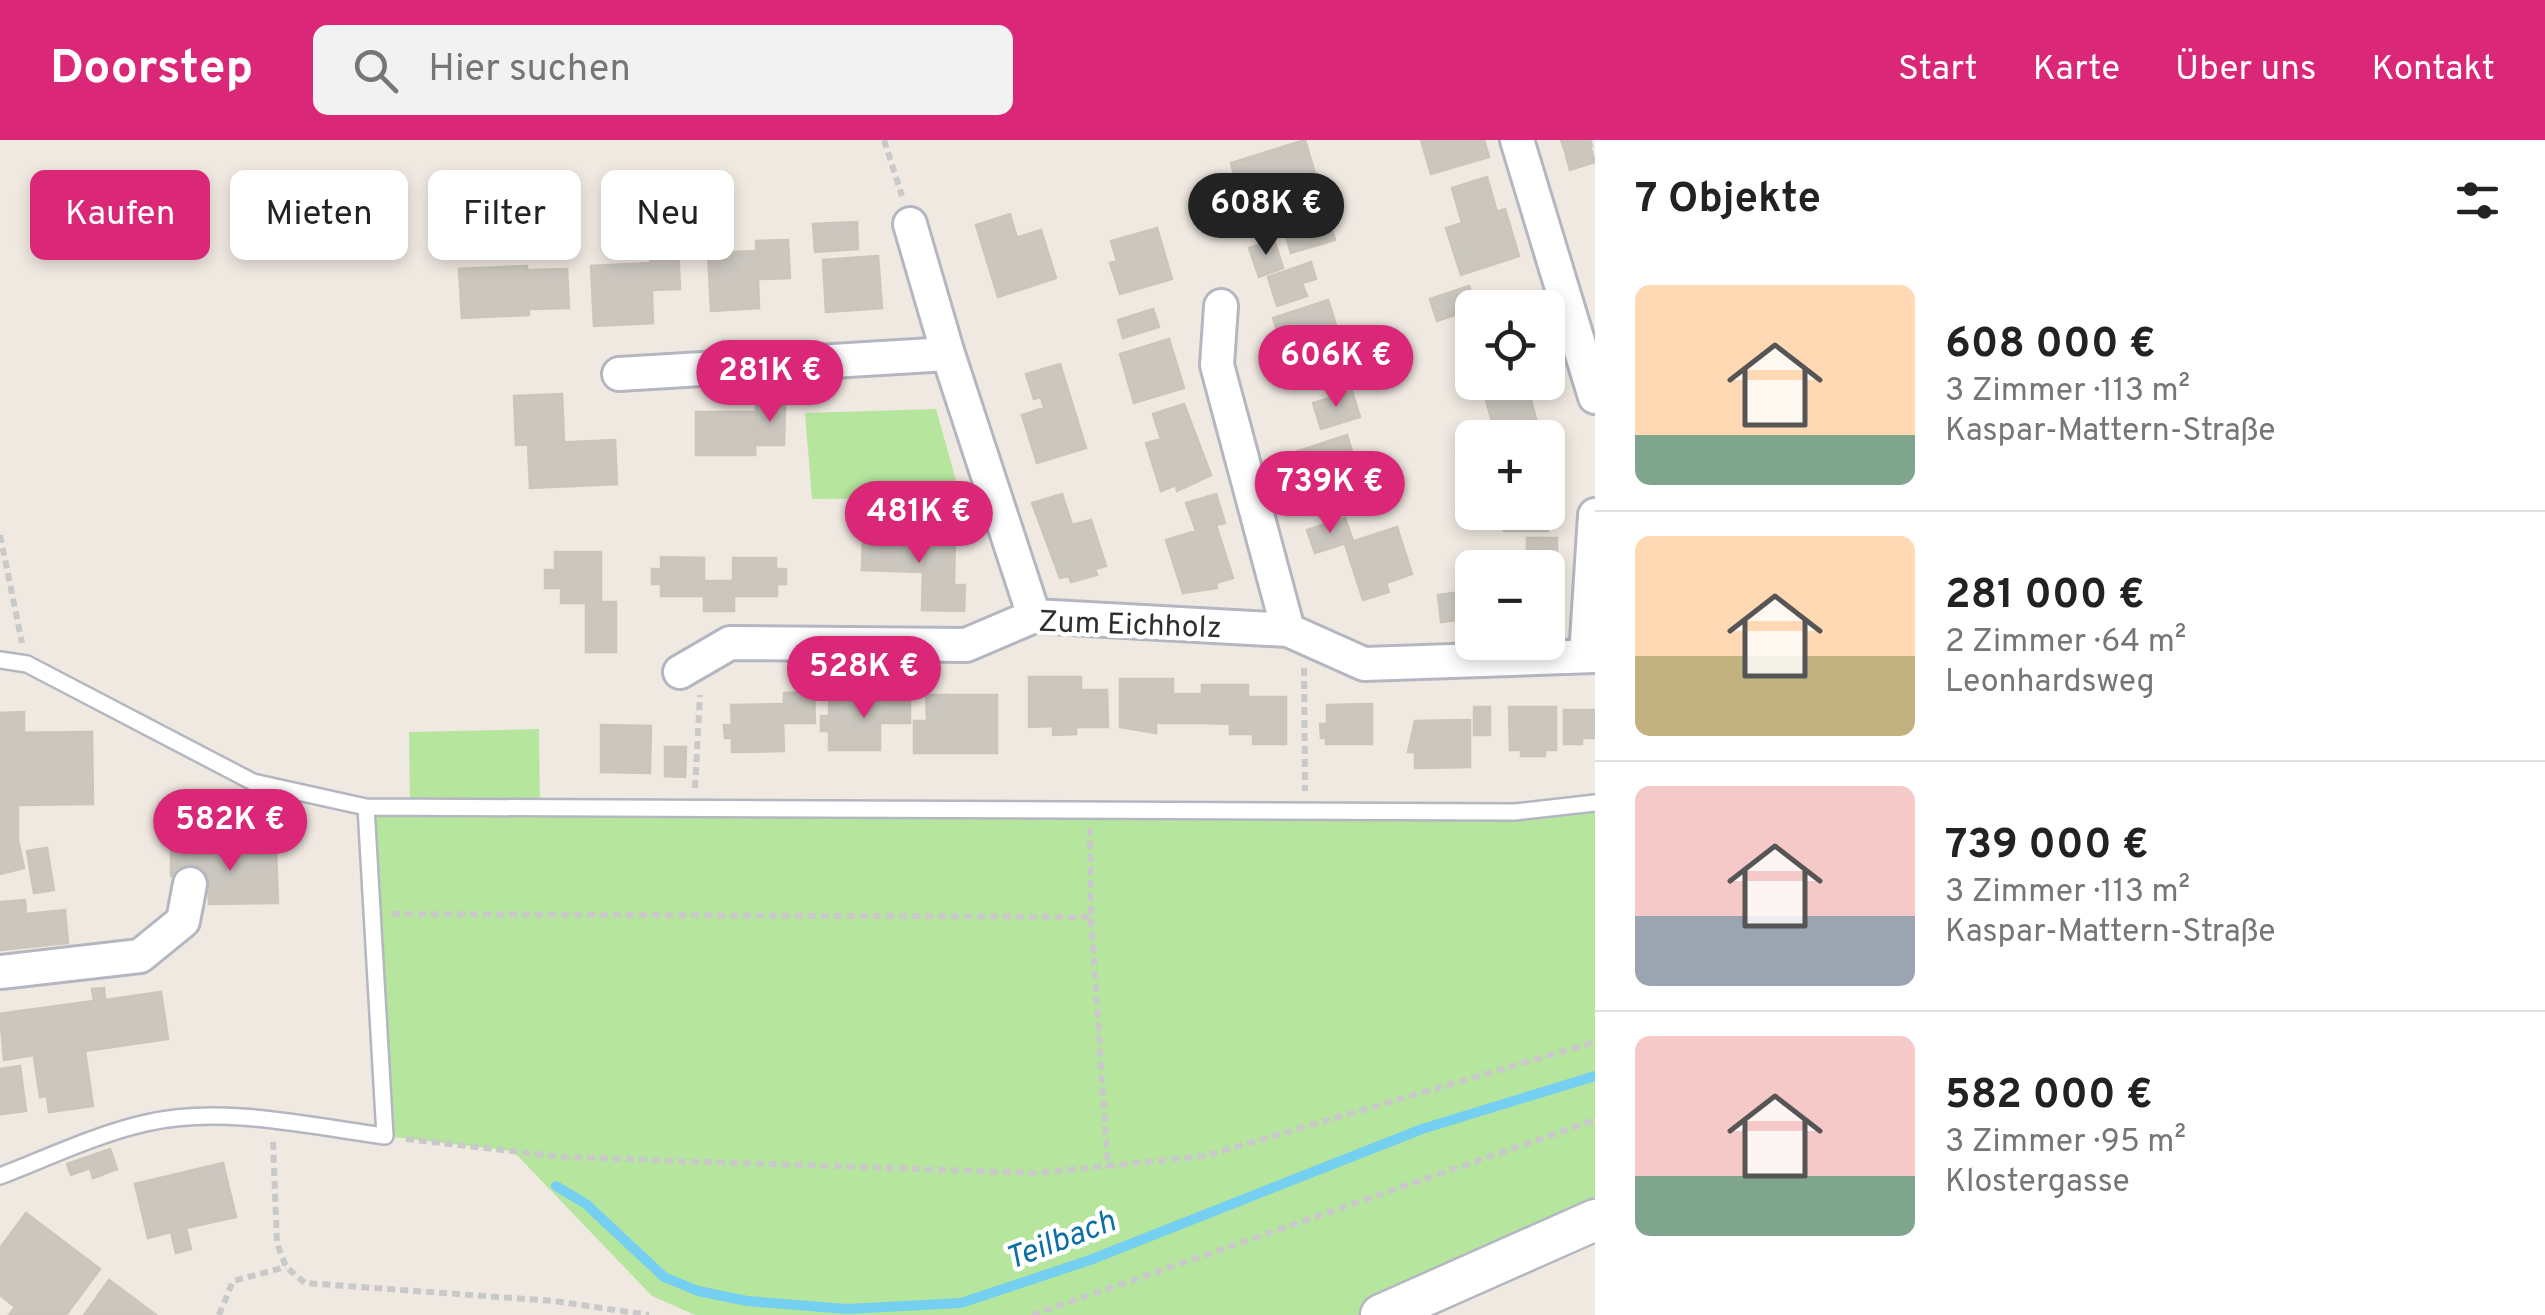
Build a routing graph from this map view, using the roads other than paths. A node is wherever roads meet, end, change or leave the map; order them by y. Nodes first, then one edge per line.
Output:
1 (1516, 140) edge
2 (910, 224) road end
3 (1220, 306) dead end
4 (948, 354) junction
5 (619, 374) dead end
6 (1595, 397) edge
7 (1595, 514) edge
8 (1034, 616) junction
9 (1296, 634) junction
10 (1590, 656) edge
11 (0, 660) edge
12 (690, 666) road end
13 (1595, 803) edge
14 (366, 807) junction
15 (190, 884) dead end
16 (0, 972) edge
17 (0, 1176) edge
18 (1595, 1220) edge
19 (1380, 1315) edge

1 - 6 street
2 - 4 street
3 - 9 street
4 - 5 street
4 - 8 street
7 - 10 street
8 - 9 street, Zum Eichholz
8 - 12 street, Zum Eichholz
9 - 10 street, Zum Eichholz
11 - 14 lane
13 - 14 lane
14 - 17 lane
15 - 16 street
18 - 19 street

